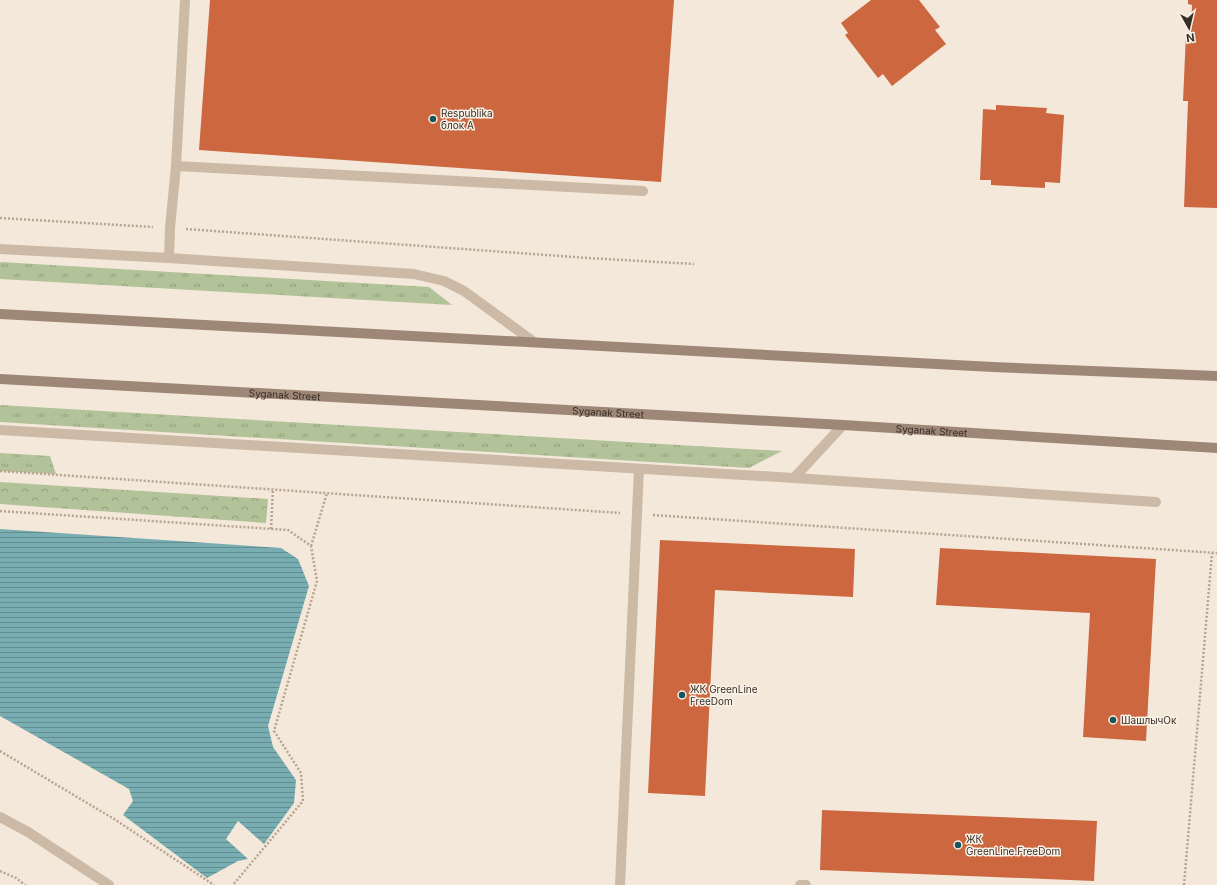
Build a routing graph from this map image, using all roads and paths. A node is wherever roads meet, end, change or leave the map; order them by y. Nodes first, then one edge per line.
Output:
1 (185, 0) edge
2 (176, 166) junction
3 (643, 191) dead end
4 (0, 218) edge
5 (170, 228) junction
6 (0, 249) edge
7 (170, 258) junction
8 (694, 264) dead end
9 (0, 314) edge
10 (534, 342) junction
11 (1217, 376) edge
12 (0, 379) edge
13 (843, 425) junction
14 (0, 430) edge
15 (1217, 448) edge
16 (639, 470) junction
17 (0, 471) edge
18 (794, 478) junction
19 (273, 489) junction
20 (327, 493) junction
21 (1156, 502) dead end
22 (0, 511) edge
23 (637, 514) junction
24 (271, 529) junction
25 (311, 546) junction
26 (1212, 553) junction
27 (1217, 553) edge
28 (0, 751) edge
29 (0, 817) edge
30 (0, 871) edge
31 (98, 882) edge
32 (25, 885) edge
33 (109, 885) edge
34 (214, 885) edge
35 (233, 885) edge
36 (620, 885) edge
37 (800, 885) edge
38 (806, 885) edge
39 (1184, 885) edge

1 - 2 street
2 - 3 street
2 - 5 street
4 - 5 path
5 - 7 street
5 - 8 path
6 - 7 street
7 - 10 street
9 - 10 main road
10 - 11 main road
12 - 13 main road, Syganak Street
13 - 15 main road, Syganak Street
13 - 18 street
14 - 16 street
16 - 18 street
16 - 23 street
17 - 19 path
18 - 21 street
19 - 20 path
19 - 24 path
20 - 23 path
20 - 25 path
22 - 24 path
23 - 26 path
23 - 36 street
24 - 25 path
25 - 35 path
26 - 27 path
26 - 39 path
28 - 34 path
29 - 31 street
30 - 32 path
31 - 33 street
37 - 38 street

